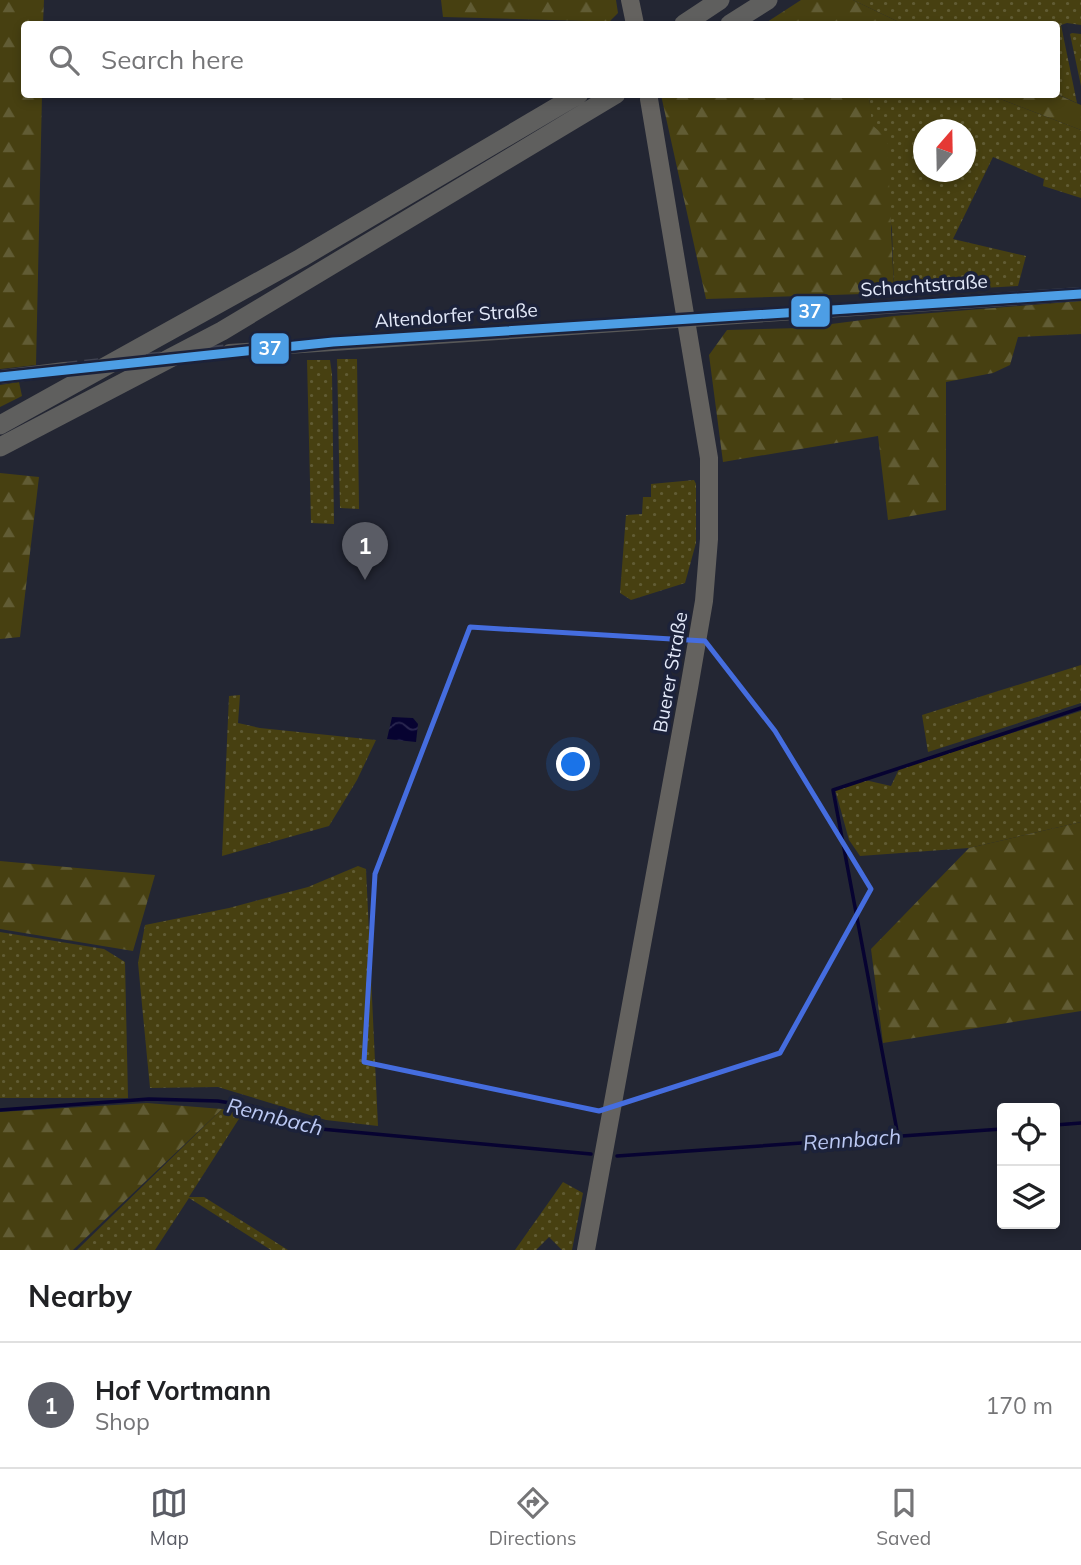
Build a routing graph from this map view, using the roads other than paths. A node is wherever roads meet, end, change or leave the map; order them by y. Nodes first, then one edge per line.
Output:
1 (630, 0) edge
2 (720, 0) edge
3 (768, 0) edge
4 (634, 21) edge
5 (688, 21) edge
6 (735, 21) edge
7 (572, 98) edge
8 (609, 98) edge
9 (649, 99) dead end
10 (1081, 294) edge
11 (685, 320) junction
12 (229, 351) tunnel mouth
13 (64, 369) tunnel mouth
14 (0, 377) edge
15 (0, 425) edge
16 (0, 447) edge
17 (586, 1250) edge

1 - 4 main road
2 - 5 highway
3 - 6 highway
7 - 15 highway
8 - 16 highway
9 - 11 main road, Buerer Straße
10 - 11 street, Schachtstraße
11 - 12 street, Altendorfer Straße
11 - 17 main road, Buerer Straße
13 - 14 street

